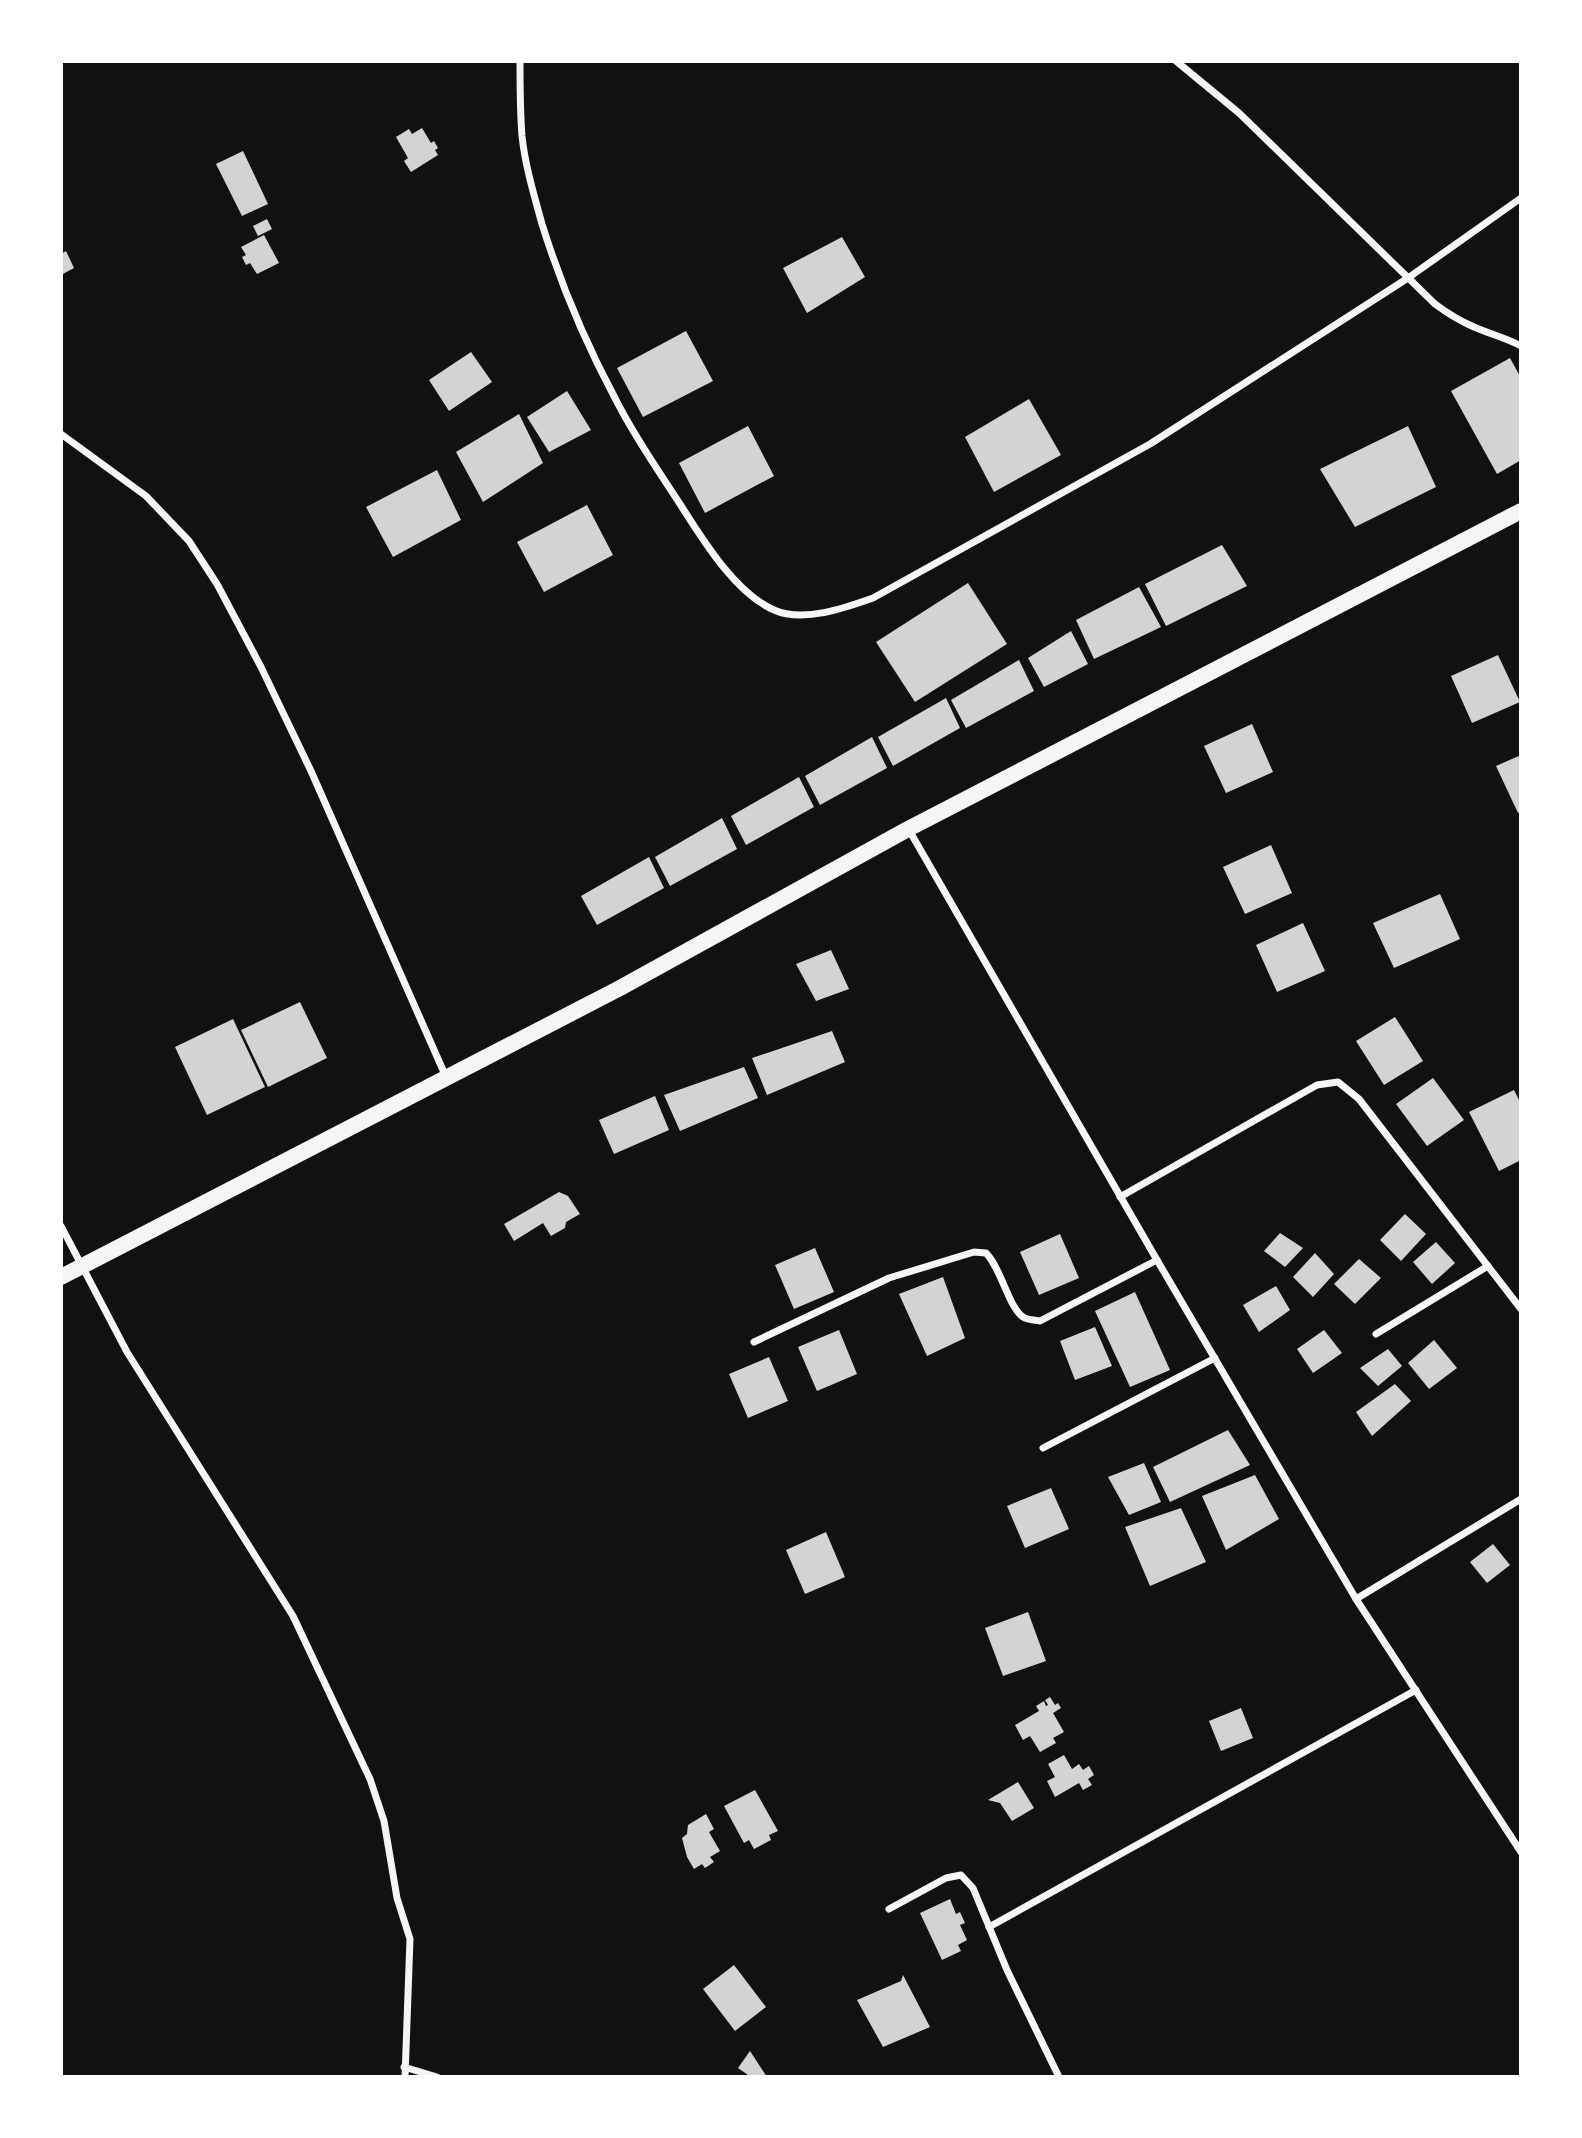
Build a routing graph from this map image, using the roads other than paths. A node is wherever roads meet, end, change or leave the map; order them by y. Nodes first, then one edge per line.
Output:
1 (520, 61) edge
2 (1176, 61) edge
3 (1521, 198) edge
4 (1408, 278) junction
5 (1521, 346) edge
6 (61, 434) edge
7 (1521, 511) edge
8 (908, 829) junction
9 (447, 1077) junction
10 (1120, 1197) junction
11 (61, 1226) edge
12 (1157, 1260) junction
13 (81, 1266) junction
14 (1488, 1266) junction
15 (61, 1277) edge
16 (1521, 1309) edge
17 (1376, 1334) dead end
18 (754, 1342) dead end
19 (1214, 1358) junction
20 (1043, 1448) dead end
21 (1521, 1499) edge
22 (1356, 1599) junction
23 (1416, 1690) junction
24 (1521, 1852) edge
25 (890, 1909) dead end
26 (989, 1927) junction
27 (404, 2067) junction
28 (405, 2077) edge
29 (437, 2077) edge
30 (1059, 2077) edge

1 - 4 street
2 - 4 street
3 - 4 street
4 - 5 street
6 - 9 street
7 - 8 highway
8 - 9 highway
8 - 10 street
9 - 13 highway
10 - 12 street
10 - 14 street
11 - 13 street
12 - 18 street
12 - 19 street
13 - 15 highway
13 - 27 street
14 - 16 street
14 - 17 street
19 - 20 street
19 - 22 street
21 - 22 street
22 - 23 street
23 - 24 street
23 - 26 street
25 - 26 street
26 - 30 street
27 - 28 street
27 - 29 street

